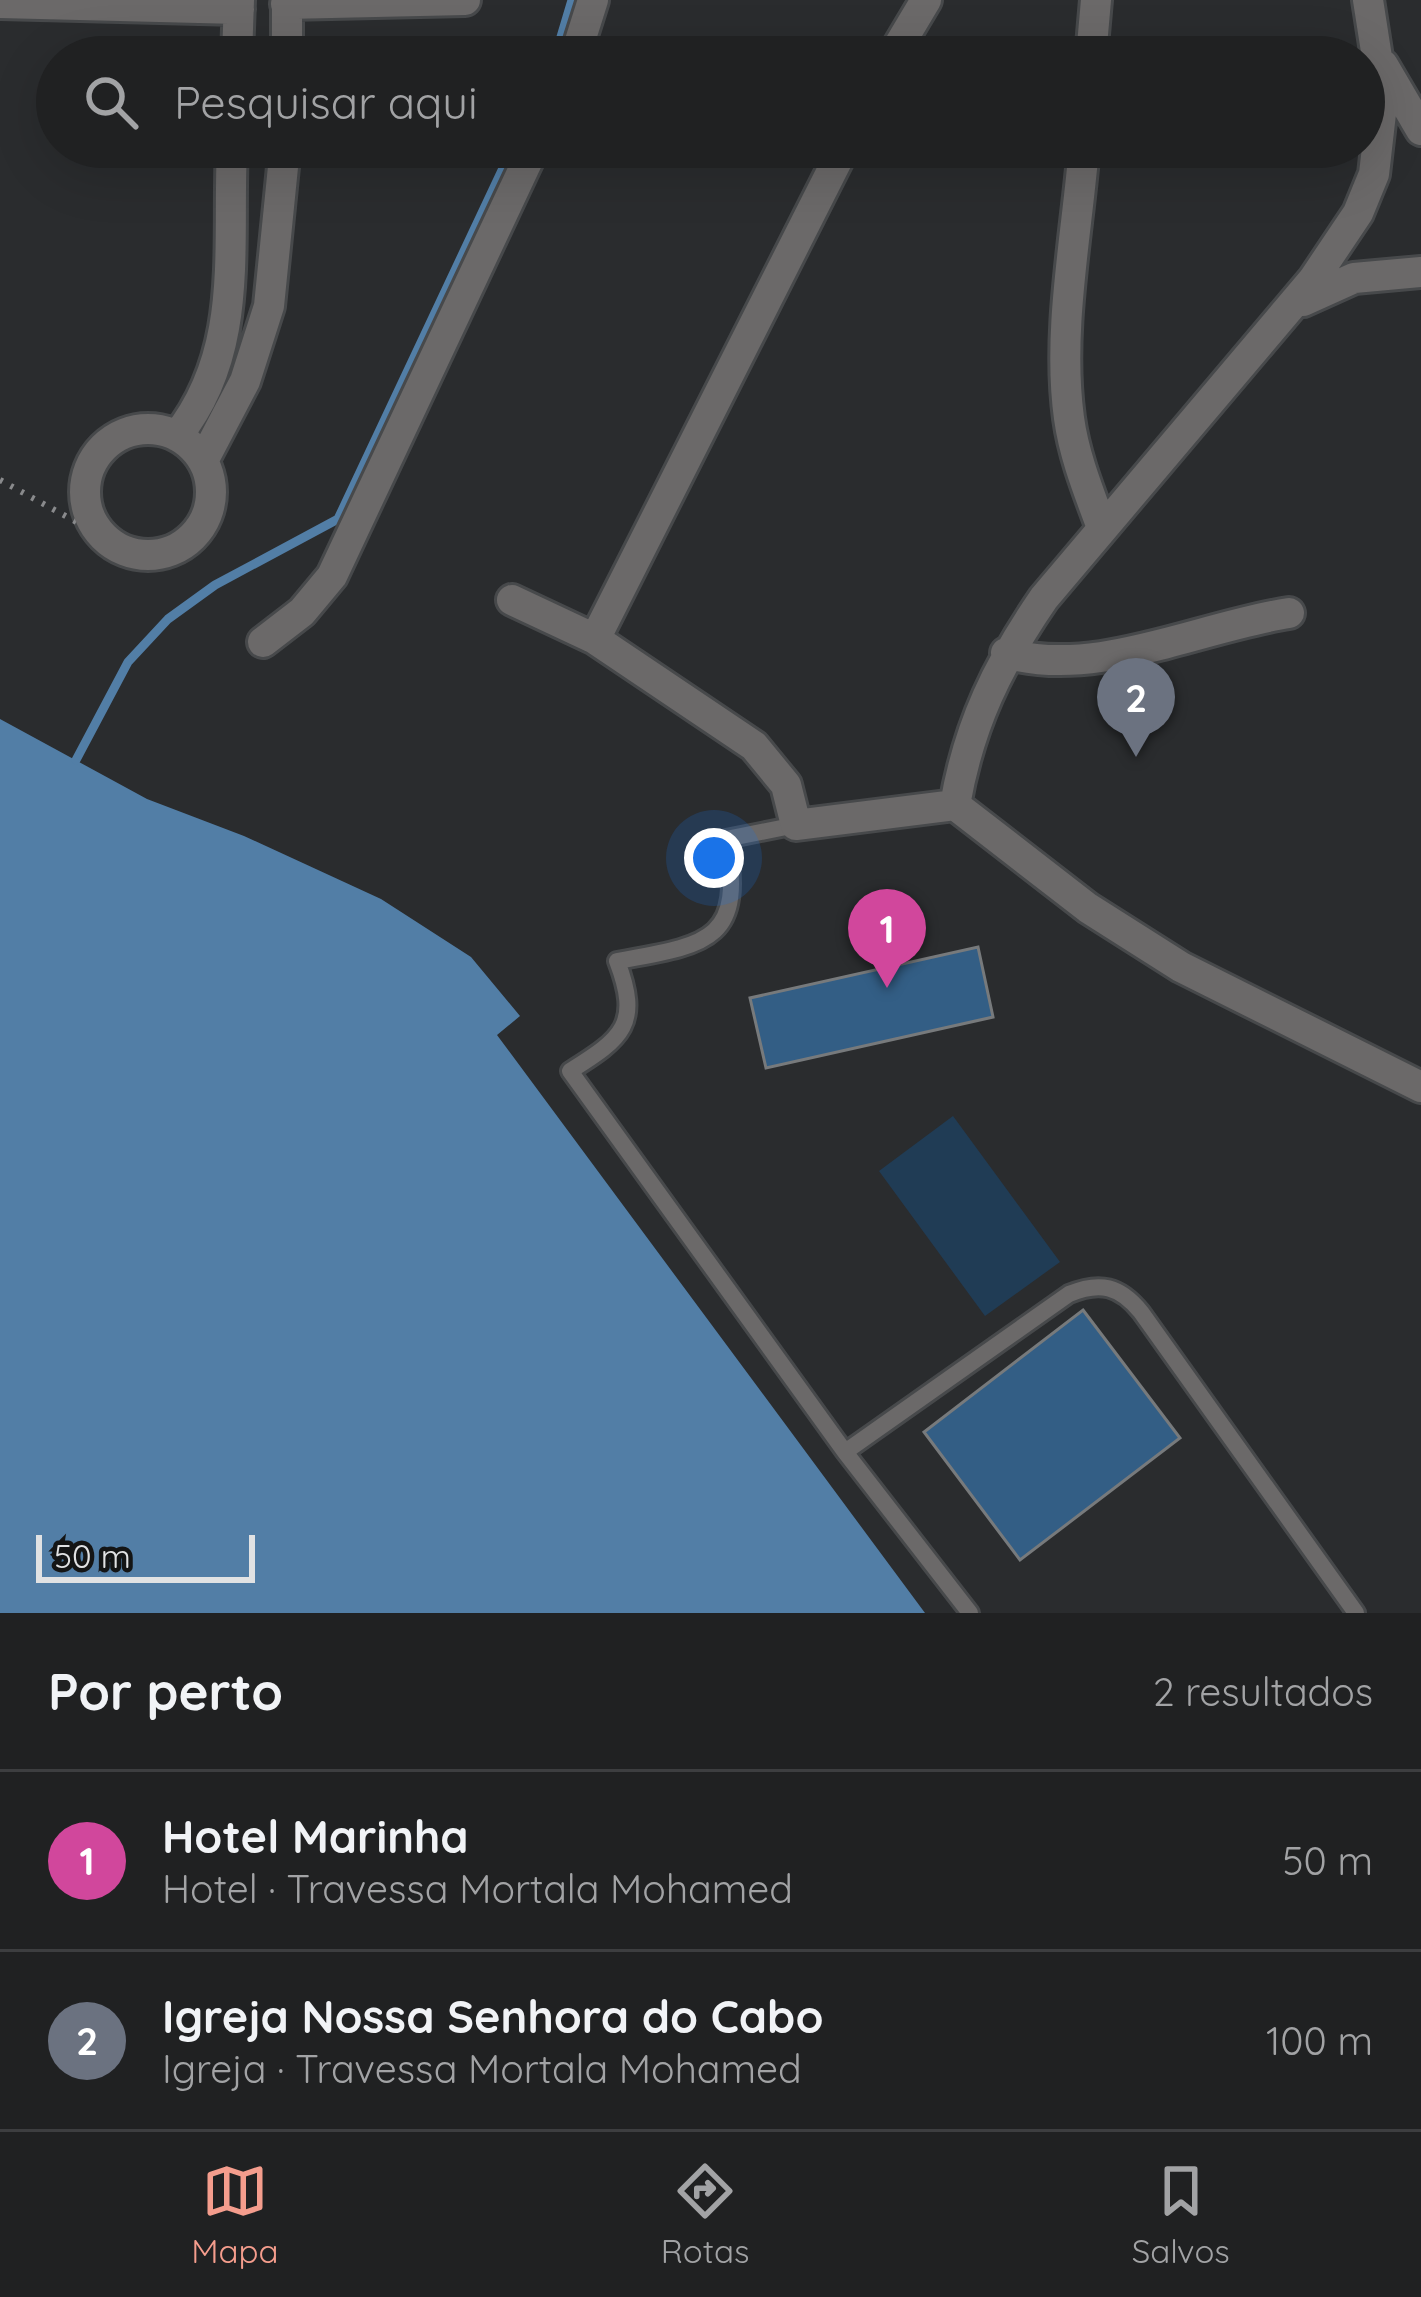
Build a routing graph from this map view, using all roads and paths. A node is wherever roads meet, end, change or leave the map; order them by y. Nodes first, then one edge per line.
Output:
1 (465, 0) edge
2 (593, 0) edge
3 (926, 0) edge
4 (1096, 0) edge
5 (1368, 0) edge
6 (286, 2) edge
7 (0, 3) edge
8 (239, 4) edge
9 (238, 36) edge
10 (287, 36) edge
11 (582, 36) edge
12 (905, 36) edge
13 (1093, 36) edge
14 (1374, 36) edge
15 (1385, 69) edge
16 (1421, 130) edge
17 (232, 168) edge
18 (283, 168) edge
19 (524, 168) edge
20 (833, 168) edge
21 (1082, 168) edge
22 (1375, 168) edge
23 (1421, 272) edge
24 (1281, 312) junction
25 (177, 436) junction
26 (203, 461) junction
27 (0, 480) edge
28 (1101, 525) junction
29 (102, 536) junction
30 (512, 600) dead end
31 (1289, 613) dead end
32 (595, 639) junction
33 (263, 642) dead end
34 (1006, 653) junction
35 (955, 805) junction
36 (796, 825) junction
37 (1421, 1087) edge
38 (845, 1452) junction
39 (970, 1613) edge
40 (1355, 1613) edge

1 - 6 street
2 - 11 street
3 - 12 street
4 - 13 street
5 - 14 street
6 - 10 street
7 - 8 street
8 - 9 street
15 - 16 street
17 - 25 street
18 - 26 street
19 - 33 street
20 - 32 street
21 - 28 street
22 - 24 street
23 - 24 street
24 - 28 street
25 - 26 street
25 - 29 street
26 - 29 street
27 - 29 path
28 - 34 street
30 - 32 street
31 - 34 street
32 - 36 street
34 - 35 street
35 - 36 street
35 - 37 street
36 - 38 lane
38 - 39 lane
38 - 40 lane

